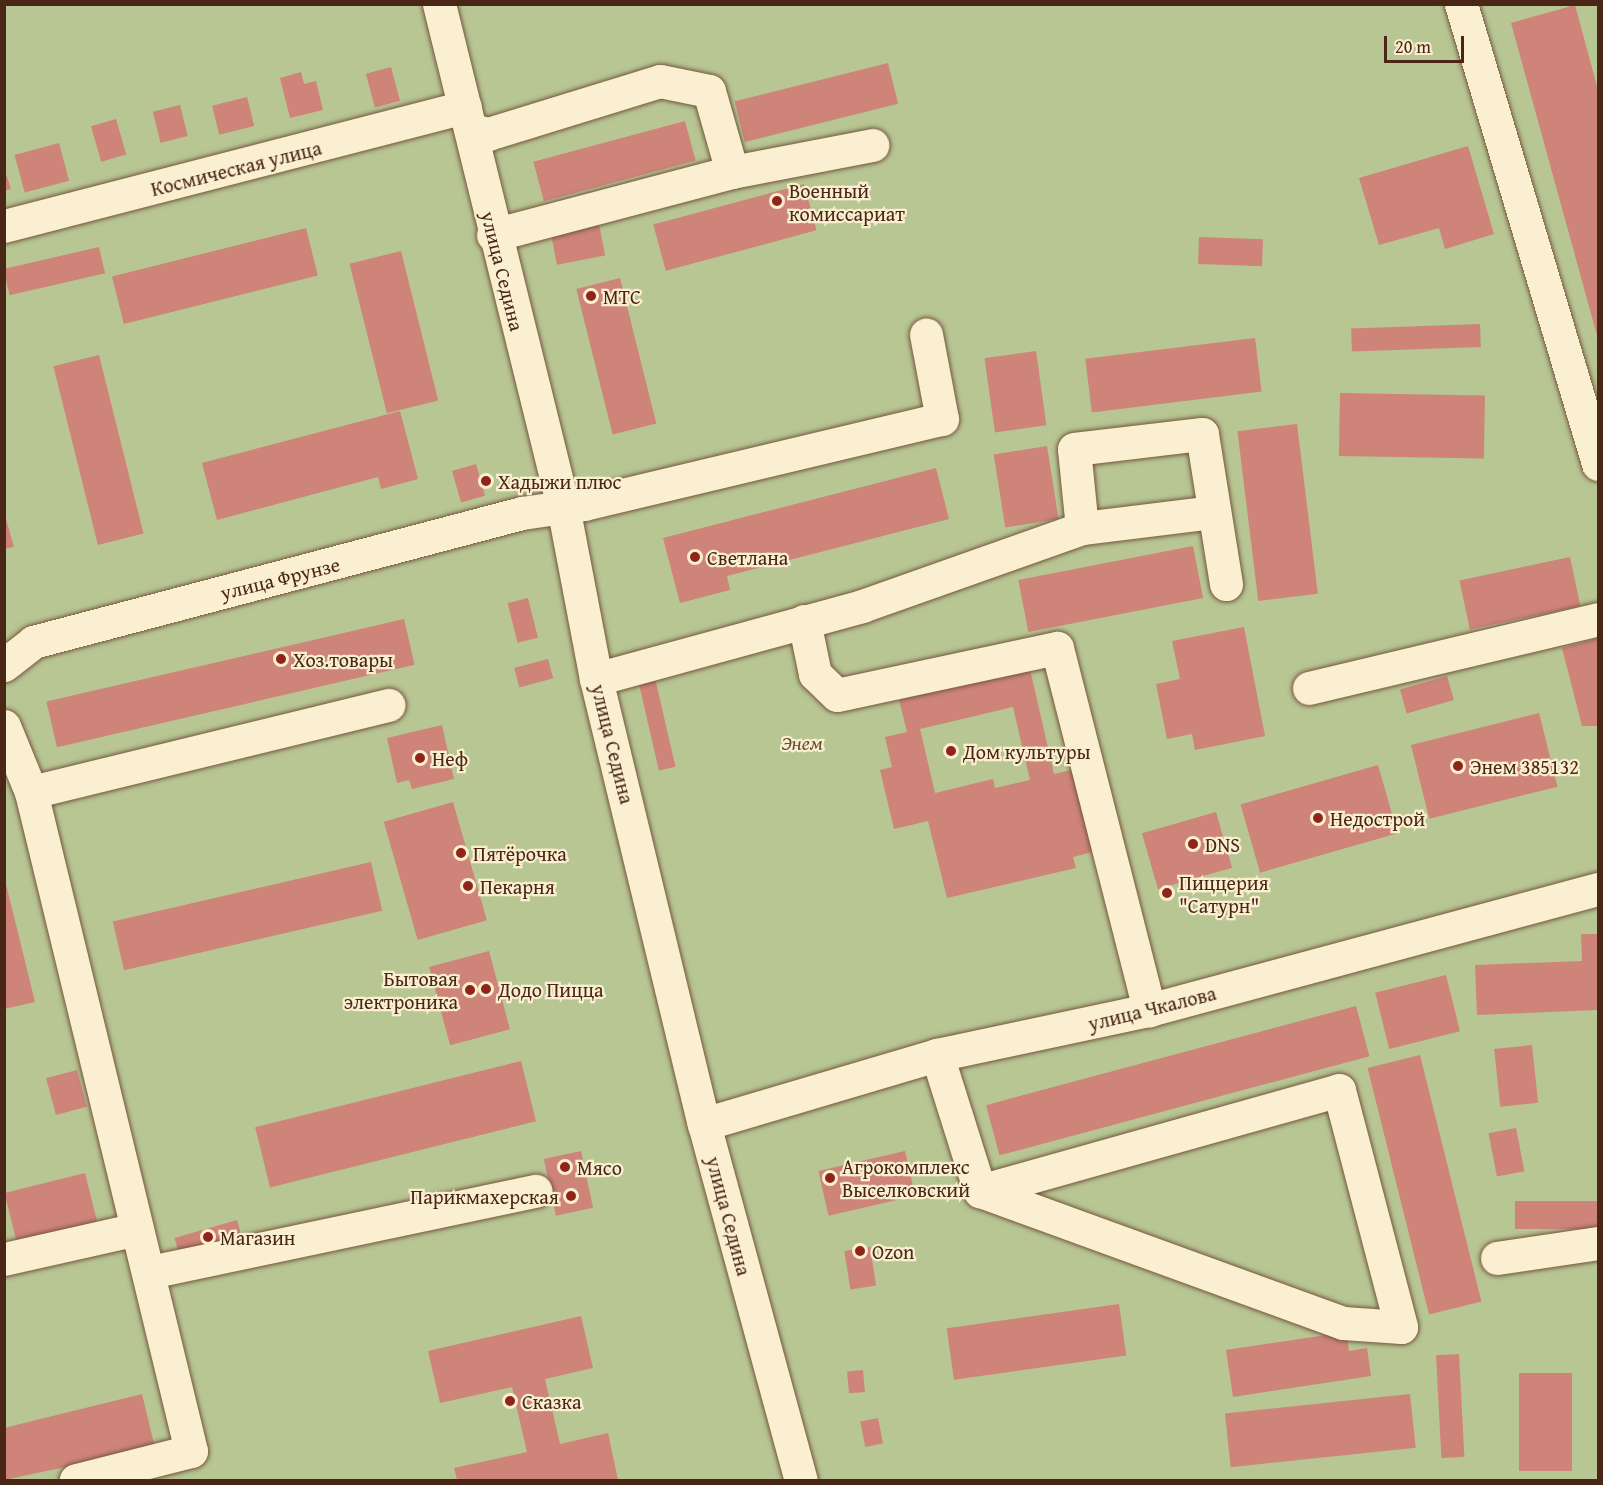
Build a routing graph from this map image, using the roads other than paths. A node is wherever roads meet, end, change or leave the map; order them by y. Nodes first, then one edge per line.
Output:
1 (439, 4) edge
2 (1461, 4) edge
3 (468, 118) junction
4 (872, 145) dead end
5 (732, 172) junction
6 (4, 226) edge
7 (493, 235) junction
8 (926, 334) dead end
9 (1599, 464) edge
10 (563, 506) junction
11 (1212, 512) junction
12 (1082, 528) junction
13 (1226, 584) dead end
14 (1599, 619) edge
15 (804, 621) junction
16 (4, 665) edge
17 (596, 679) junction
18 (1309, 688) dead end
19 (389, 705) dead end
20 (4, 726) edge
21 (31, 792) junction
22 (1599, 888) edge
23 (1149, 1010) junction
24 (937, 1055) junction
25 (704, 1124) junction
26 (536, 1191) dead end
27 (980, 1191) junction
28 (137, 1229) junction
29 (1599, 1243) edge
30 (1497, 1258) dead end
31 (4, 1259) edge
32 (150, 1272) junction
33 (169, 1469) edge
34 (76, 1480) edge
35 (801, 1480) edge

1 - 3 street, улица Седина
2 - 9 street
3 - 5 street, Космическая улица
3 - 6 street, Космическая улица
3 - 7 street, улица Седина
4 - 5 street
5 - 7 street
7 - 10 street, улица Седина
8 - 10 street, улица Фрунзе
10 - 16 street, улица Фрунзе
10 - 17 street, улица Седина
11 - 12 street
11 - 12 street
11 - 13 street
12 - 15 street
14 - 18 street
15 - 17 street
15 - 23 street
17 - 25 street, улица Седина
19 - 21 street
20 - 21 street
21 - 28 street
22 - 23 street, улица Чкалова
23 - 24 street, улица Чкалова
24 - 25 street, улица Чкалова
24 - 27 street
25 - 35 street, улица Седина
26 - 32 street
27 - 27 street
28 - 31 street
28 - 32 street
29 - 30 street
32 - 33 street
33 - 34 street

